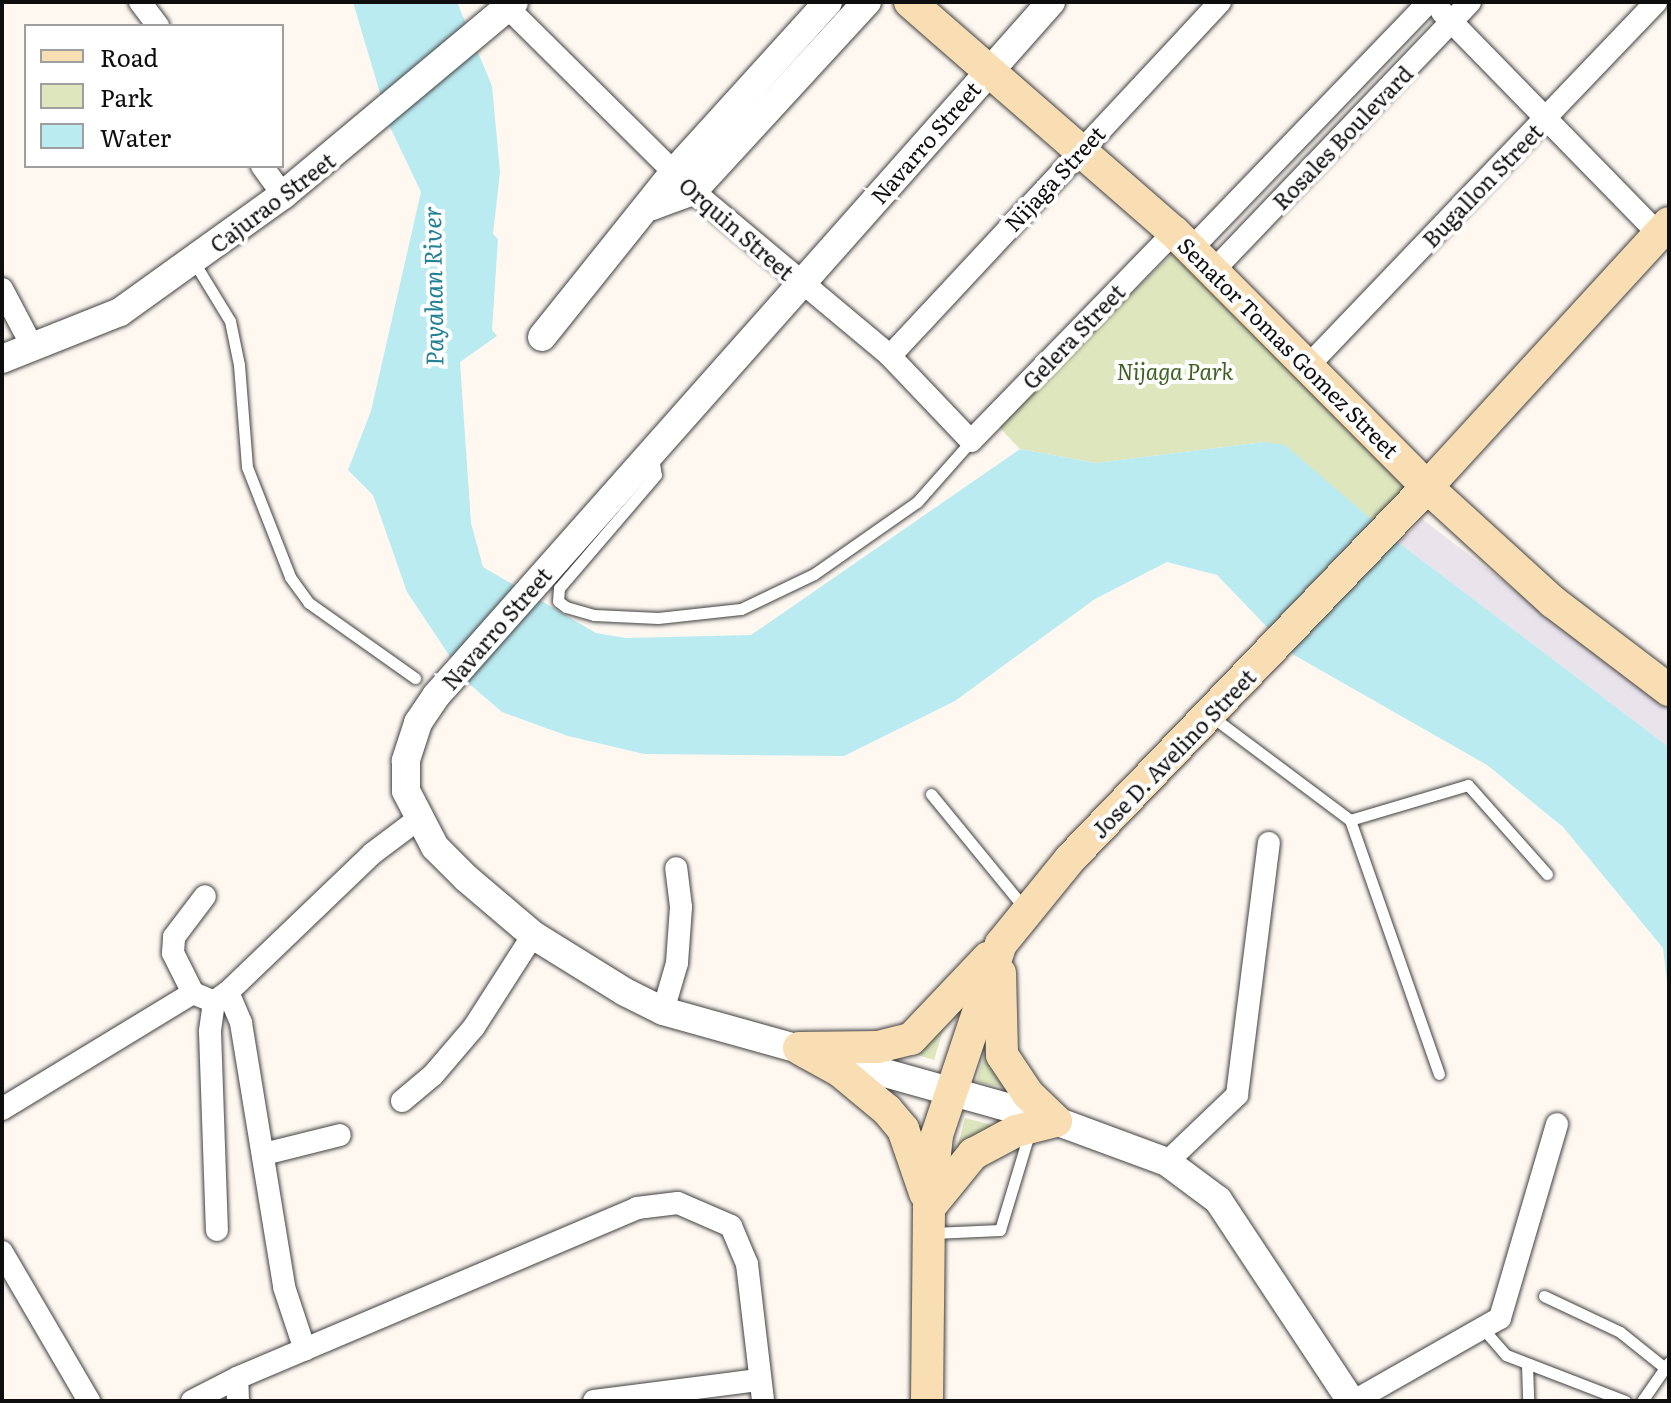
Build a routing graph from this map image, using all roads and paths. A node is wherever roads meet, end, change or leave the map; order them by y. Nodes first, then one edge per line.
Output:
1 (140, 2) edge
2 (828, 2) edge
3 (867, 2) edge
4 (910, 2) edge
5 (1051, 2) edge
6 (1220, 2) edge
7 (1431, 2) edge
8 (1470, 2) edge
9 (1656, 2) edge
10 (507, 8) edge
11 (1451, 22) junction
12 (156, 24) edge
13 (988, 70) junction
14 (1545, 119) junction
15 (1080, 149) junction
16 (263, 168) edge
17 (684, 182) junction
18 (283, 195) junction
19 (1664, 229) edge
20 (1193, 250) junction
21 (193, 261) junction
22 (801, 283) junction
23 (2, 289) edge
24 (542, 337) dead end
25 (32, 346) junction
26 (890, 356) junction
27 (2, 359) edge
28 (1307, 367) junction
29 (971, 441) junction
30 (652, 451) junction
31 (1427, 487) junction
32 (415, 678) dead end
33 (1669, 690) edge
34 (1207, 714) junction
35 (931, 794) dead end
36 (417, 820) junction
37 (1350, 820) junction
38 (1269, 843) dead end
39 (676, 868) dead end
40 (1547, 874) dead end
41 (205, 896) dead end
42 (1026, 910) junction
43 (533, 935) junction
44 (1001, 944) junction
45 (212, 996) junction
46 (663, 1011) junction
47 (799, 1048) junction
48 (1439, 1074) dead end
49 (948, 1092) junction
50 (402, 1101) dead end
51 (2, 1109) edge
52 (1043, 1124) junction
53 (1557, 1124) dead end
54 (340, 1135) dead end
55 (264, 1154) junction
56 (1167, 1162) junction
57 (929, 1220) junction
58 (217, 1230) dead end
59 (2, 1252) edge
60 (1544, 1296) dead end
61 (1485, 1331) junction
62 (305, 1350) junction
63 (1527, 1365) junction
64 (1667, 1365) edge
65 (237, 1378) junction
66 (760, 1390) edge
67 (89, 1401) edge
68 (192, 1401) edge
69 (238, 1401) edge
70 (594, 1401) edge
71 (927, 1401) edge
72 (1352, 1401) edge
73 (1528, 1401) edge
74 (1625, 1401) edge
75 (1642, 1401) edge

1 - 12 street
2 - 17 street
3 - 17 street
4 - 13 main road, Senator Tomas Gomez Street
5 - 13 street, Navarro Street
6 - 15 street, Nijaga Street
7 - 11 street
7 - 20 street, Rosales Boulevard
8 - 11 street, Rosales Boulevard
9 - 14 street, Bugallon Street
10 - 17 street, Orquin Street
10 - 18 street, Cajurao Street
11 - 14 street
11 - 20 street, Rosales Boulevard
13 - 15 main road, Senator Tomas Gomez Street
13 - 22 street, Navarro Street
14 - 19 street
14 - 28 street, Bugallon Street
15 - 20 main road, Senator Tomas Gomez Street
15 - 26 street, Nijaga Street
16 - 18 street
17 - 22 street, Orquin Street
17 - 24 street
18 - 21 street, Cajurao Street
19 - 31 main road, Jose D. Avelino Street
20 - 28 main road, Senator Tomas Gomez Street
20 - 29 street, Gelera Street
21 - 25 street, Cajurao Street
21 - 32 lane
22 - 26 street, Orquin Street
22 - 30 street, Navarro Street
23 - 25 street
25 - 27 street, Cajurao Street
26 - 29 street, Orquin Street
28 - 31 main road, Senator Tomas Gomez Street
29 - 30 lane
30 - 36 street, Navarro Street
31 - 33 main road, Senator Tomas Gomez Street
31 - 34 main road, Jose D. Avelino Street
34 - 37 lane
34 - 42 main road, Jose D. Avelino Street
35 - 42 lane
36 - 43 street, Navarro Street
36 - 45 street
37 - 40 lane
37 - 48 lane
38 - 56 street
39 - 46 street
41 - 45 street
42 - 44 main road, Jose D. Avelino Street
43 - 46 street, Navarro Street
43 - 50 street
44 - 47 main road
44 - 49 main road, Jose D. Avelino Street
44 - 52 main road
45 - 51 street
45 - 55 street
45 - 58 street
46 - 47 street, Navarro Street
47 - 49 street, Navarro Street
47 - 57 main road
49 - 52 street, Navarro Street
49 - 57 main road, Jose D. Avelino Street
52 - 56 street, Navarro Street
52 - 57 main road
52 - 57 lane
53 - 61 street
54 - 55 street
55 - 62 street
56 - 72 street, Navarro Street
57 - 71 main road, Jose D. Avelino Street
59 - 67 street
60 - 64 lane
61 - 63 lane
61 - 72 street
62 - 65 street
62 - 66 street
63 - 73 lane
63 - 74 lane
64 - 75 lane
65 - 68 street
65 - 69 street
66 - 70 street

